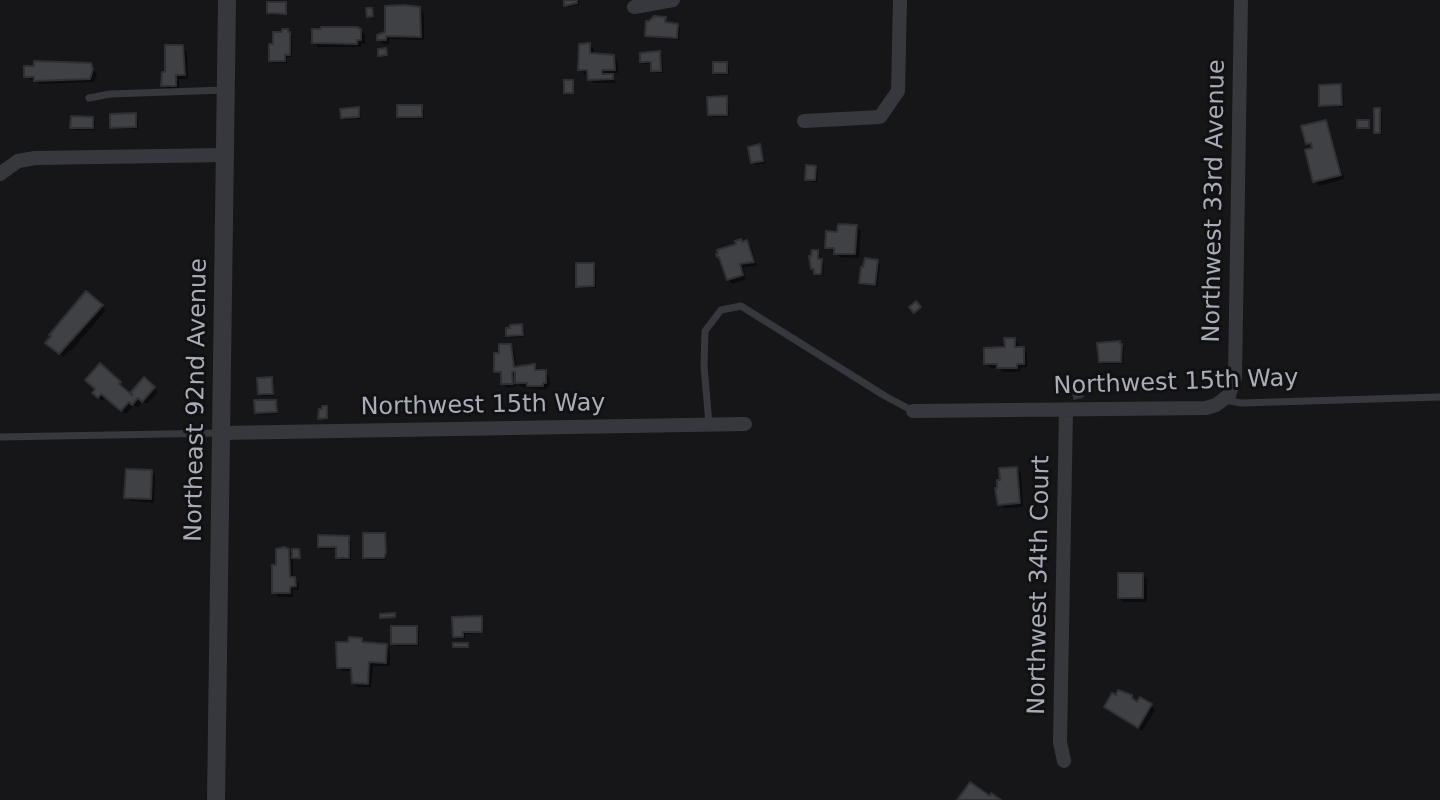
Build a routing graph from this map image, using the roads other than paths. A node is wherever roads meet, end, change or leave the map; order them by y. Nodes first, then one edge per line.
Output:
1 (227, 0) edge
2 (673, 0) edge
3 (900, 0) edge
4 (1241, 0) edge
5 (634, 7) dead end
6 (226, 90) junction
7 (89, 98) dead end
8 (804, 121) dead end
9 (225, 155) junction
10 (0, 174) edge
11 (1440, 397) edge
12 (1225, 400) junction
13 (1066, 410) junction
14 (913, 411) joint
15 (709, 424) junction
16 (745, 424) dead end
17 (221, 433) junction
18 (0, 437) edge
19 (1064, 761) dead end
20 (216, 800) edge

1 - 6 street, Northeast 92nd Avenue
2 - 5 street
3 - 8 street
4 - 12 street, Northwest 33rd Avenue
6 - 7 lane
6 - 9 street, Northeast 92nd Avenue
9 - 10 street
9 - 17 street, Northeast 92nd Avenue
11 - 12 lane, Northwest 15th Way
12 - 13 street, Northwest 15th Way
13 - 14 street, Northwest 15th Way
13 - 19 street, Northwest 34th Court
14 - 15 lane
15 - 16 street, Northwest 15th Way
15 - 17 street, Northwest 15th Way
17 - 18 lane
17 - 20 street, Northeast 92nd Avenue

